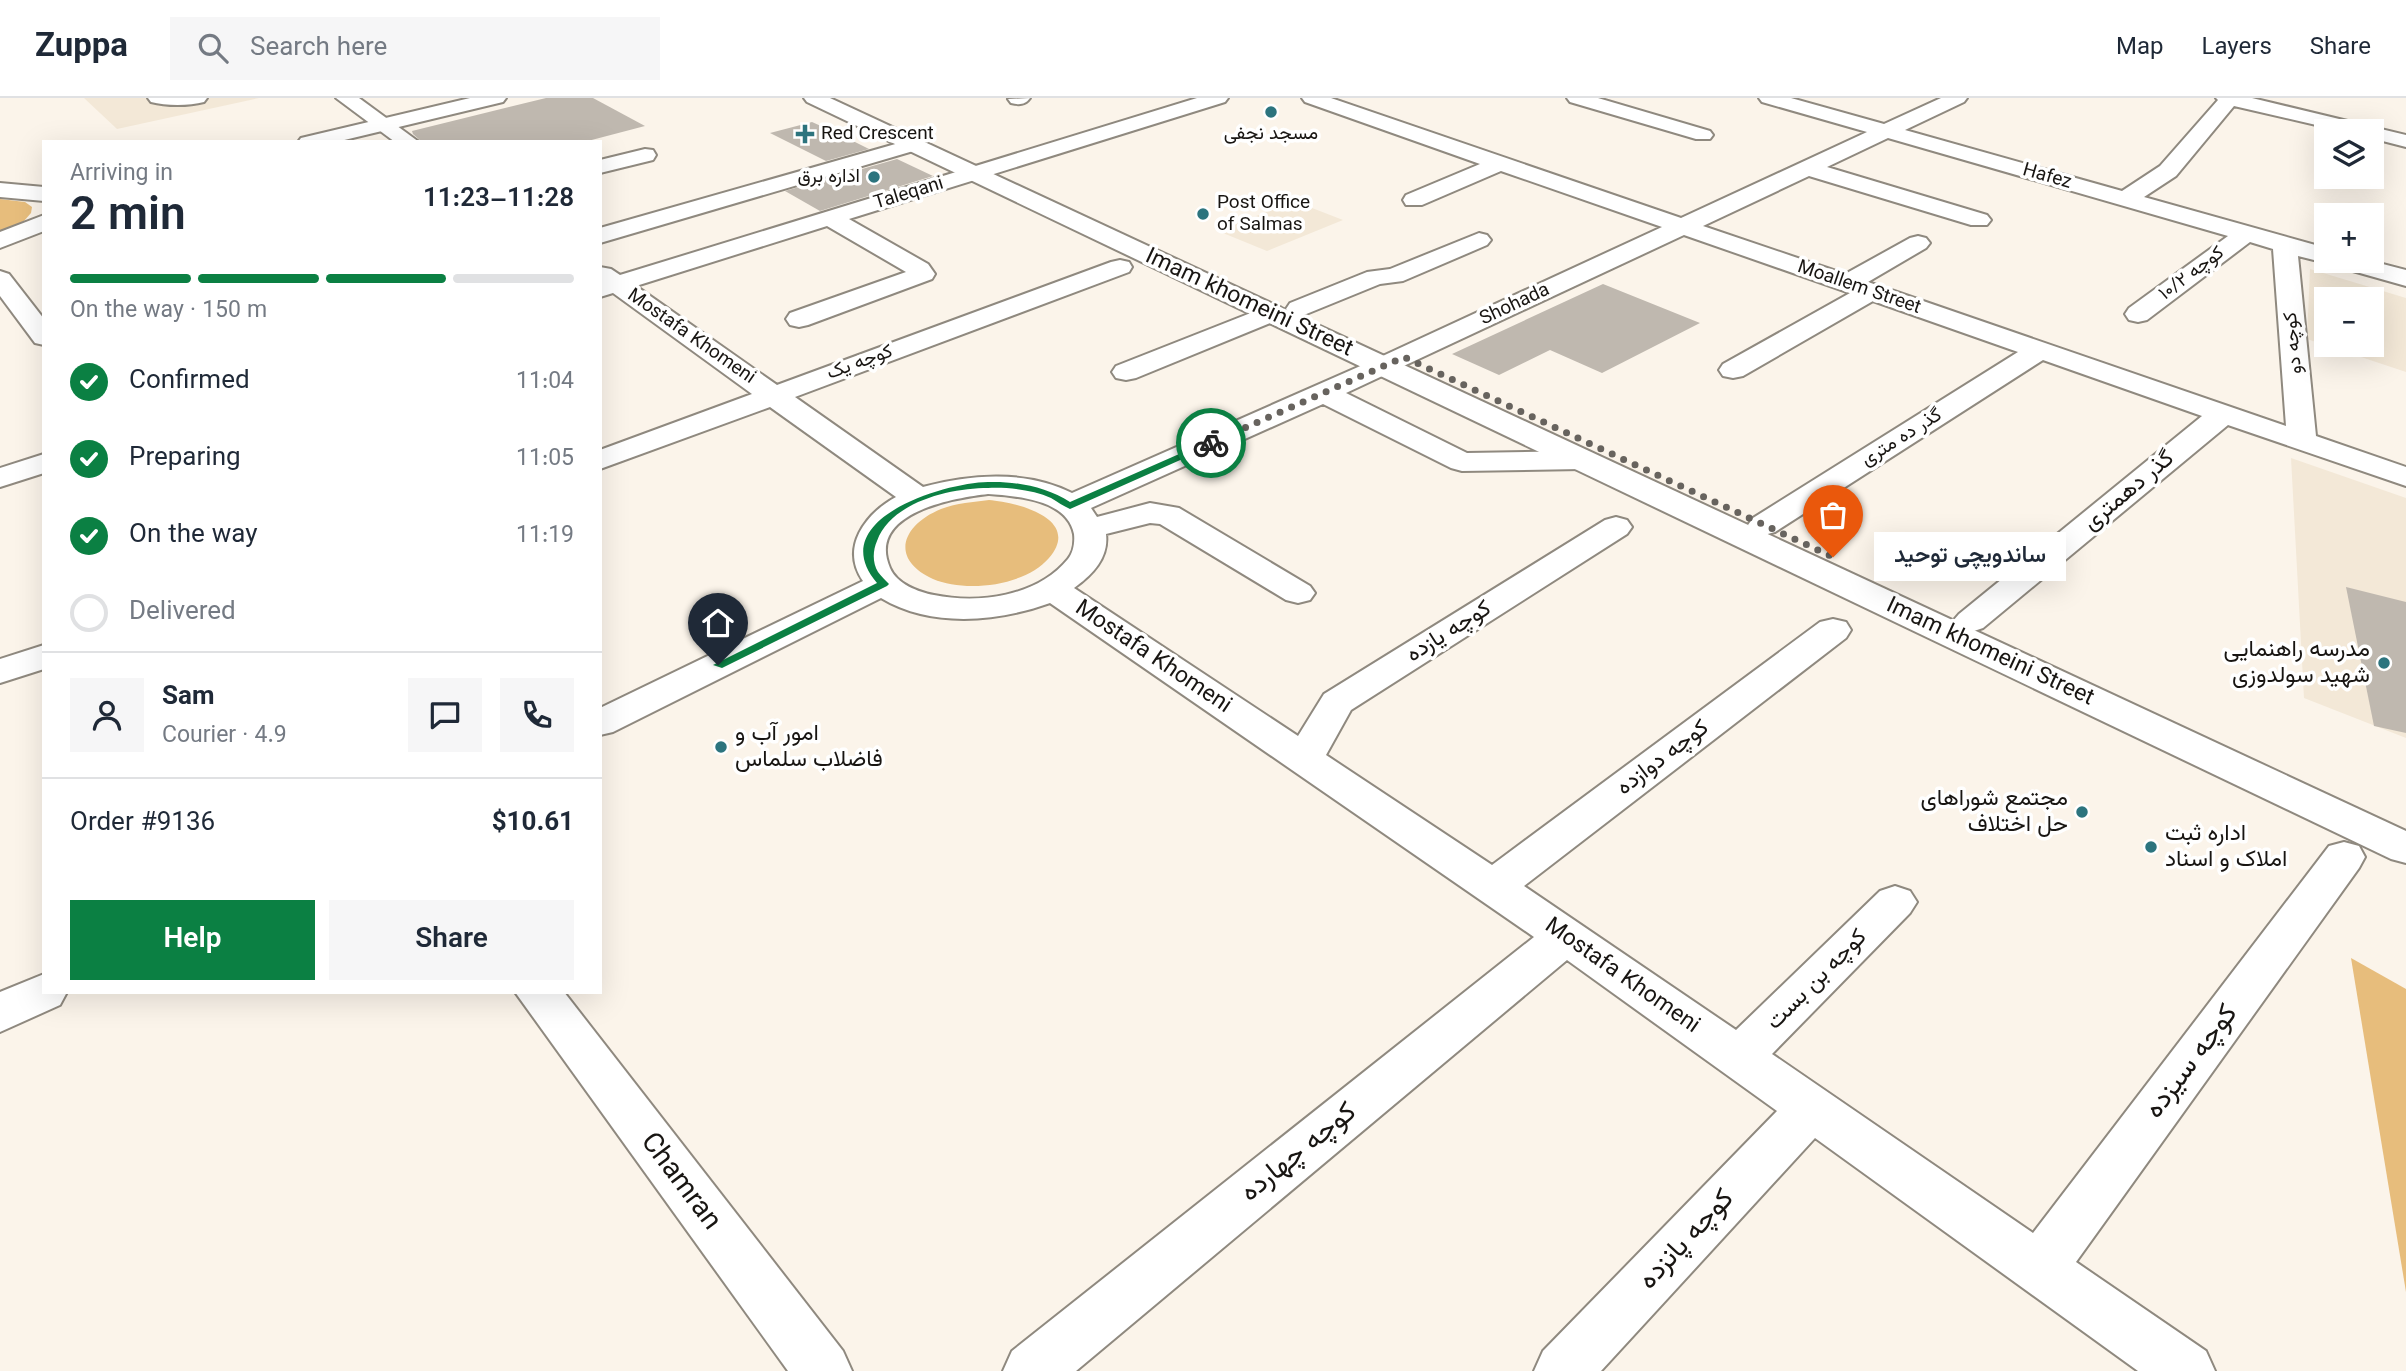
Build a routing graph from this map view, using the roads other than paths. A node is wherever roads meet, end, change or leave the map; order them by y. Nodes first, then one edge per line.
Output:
1 (158, 98) edge
2 (197, 98) edge
3 (346, 98) edge
4 (496, 98) edge
5 (814, 98) edge
6 (850, 98) edge
7 (1218, 98) edge
8 (1312, 98) edge
9 (1577, 98) edge
10 (1769, 98) edge
11 (1957, 98) edge
12 (2228, 98) edge
13 (2367, 109) dead end
14 (2317, 119) edge
15 (2367, 119) edge
16 (383, 124) junction
17 (1886, 131) junction
18 (1703, 135) dead end
19 (2384, 135) edge
20 (316, 140) edge
21 (406, 140) edge
22 (2406, 141) edge
23 (914, 145) junction
24 (645, 155) dead end
25 (1498, 164) junction
26 (602, 166) edge
27 (1807, 169) junction
28 (986, 170) junction
29 (0, 190) edge
30 (42, 194) edge
31 (2126, 199) junction
32 (1413, 200) dead end
33 (830, 218) junction
34 (1979, 220) dead end
35 (42, 223) edge
36 (1683, 226) junction
37 (2247, 233) junction
38 (602, 235) edge
39 (1479, 240) dead end
40 (0, 241) edge
41 (1918, 243) dead end
42 (2285, 244) junction
43 (2314, 252) edge
44 (1120, 267) dead end
45 (2384, 272) edge
46 (2406, 278) edge
47 (0, 279) edge
48 (605, 282) edge
49 (1859, 288) junction
50 (1285, 311) junction
51 (2138, 314) dead end
52 (799, 319) dead end
53 (33, 328) edge
54 (2040, 351) junction
55 (1394, 362) junction
56 (1733, 370) dead end
57 (1126, 372) dead end
58 (1323, 393) junction
59 (774, 395) junction
60 (2223, 414) junction
61 (2302, 442) junction
62 (602, 459) edge
63 (1582, 460) junction
64 (42, 464) edge
65 (2406, 477) edge
66 (0, 478) edge
67 (919, 499) junction
68 (1079, 517) junction
69 (1764, 525) junction
70 (1616, 527) dead end
71 (884, 584) junction
72 (1052, 589) junction
73 (1298, 593) dead end
74 (1971, 621) junction
75 (1833, 630) dead end
76 (42, 657) edge
77 (0, 672) edge
78 (602, 722) edge
79 (1304, 759) junction
80 (2406, 825) edge
81 (2406, 848) edge
82 (2344, 857) dead end
83 (1493, 887) junction
84 (1895, 902) dead end
85 (1566, 936) junction
86 (42, 993) edge
87 (540, 994) edge
88 (0, 1013) edge
89 (1739, 1057) junction
90 (1811, 1108) junction
91 (2040, 1267) junction
92 (823, 1371) edge
93 (1032, 1371) edge
94 (1563, 1371) edge
95 (2186, 1371) edge

1 - 2 street
3 - 16 street
4 - 16 street
5 - 23 street, Imam khomeini Street
6 - 28 street, Imam khomeini Street
7 - 28 street, Taleqani
8 - 25 street, Moallem Street
9 - 18 street
10 - 17 street, Hafez
11 - 17 street, Shohada
12 - 14 street
12 - 31 street
13 - 15 street
16 - 20 street
16 - 21 street
17 - 27 street, Shohada
17 - 31 street, Hafez
19 - 22 street
23 - 28 street, Imam khomeini Street
23 - 38 street
24 - 26 street
25 - 32 street
25 - 36 street, Moallem Street
27 - 34 street
27 - 36 street, Shohada
28 - 33 street, Taleqani
28 - 50 street, Imam khomeini Street
29 - 30 street
31 - 37 street, Hafez
33 - 48 street, Taleqani
33 - 52 street
35 - 40 street
36 - 49 street, Moallem Street
36 - 55 street, Shohada
37 - 42 street, Hafez
37 - 51 street, کوچه ۱۰/۲
39 - 50 street
41 - 49 street
42 - 43 street, Hafez
42 - 61 street, کوچه دو
44 - 59 street, کوچه یک
45 - 46 street
47 - 53 street
48 - 59 street, Mostafa Khomeni
49 - 54 street, Moallem Street
49 - 56 street
50 - 55 street, Imam khomeini Street
50 - 57 street
54 - 60 street, Moallem Street
54 - 69 street, گذر ده متری
55 - 58 street, Shohada
55 - 63 street, Imam khomeini Street
55 - 69 street, Imam khomeini Street
58 - 63 street
58 - 68 street, Shohada
59 - 62 street, کوچه یک
59 - 67 street, Mostafa Khomeni
60 - 61 street, Moallem Street
60 - 74 street, گذر دهمتری
61 - 65 street, Moallem Street
63 - 81 street, Imam khomeini Street
64 - 66 street
67 - 68 street
67 - 71 street
68 - 72 street
68 - 73 street
69 - 74 street, Imam khomeini Street
70 - 79 street, کوچه یازده
71 - 72 street
71 - 78 street
72 - 79 street, Mostafa Khomeni
74 - 80 street, Imam khomeini Street
75 - 83 street, کوچه دوازده
76 - 77 street
79 - 83 street, Mostafa Khomeni
82 - 91 street, کوچه سیزده
83 - 85 street, Mostafa Khomeni
84 - 89 street, کوچه بن بست
85 - 89 street, Mostafa Khomeni
85 - 93 street, کوچه چهارده
86 - 88 street
87 - 92 street, Chamran
89 - 90 street, Mostafa Khomeni
90 - 91 street, Mostafa Khomeni
90 - 94 street, کوچه پانزده
91 - 95 street, Mostafa Khomeni

